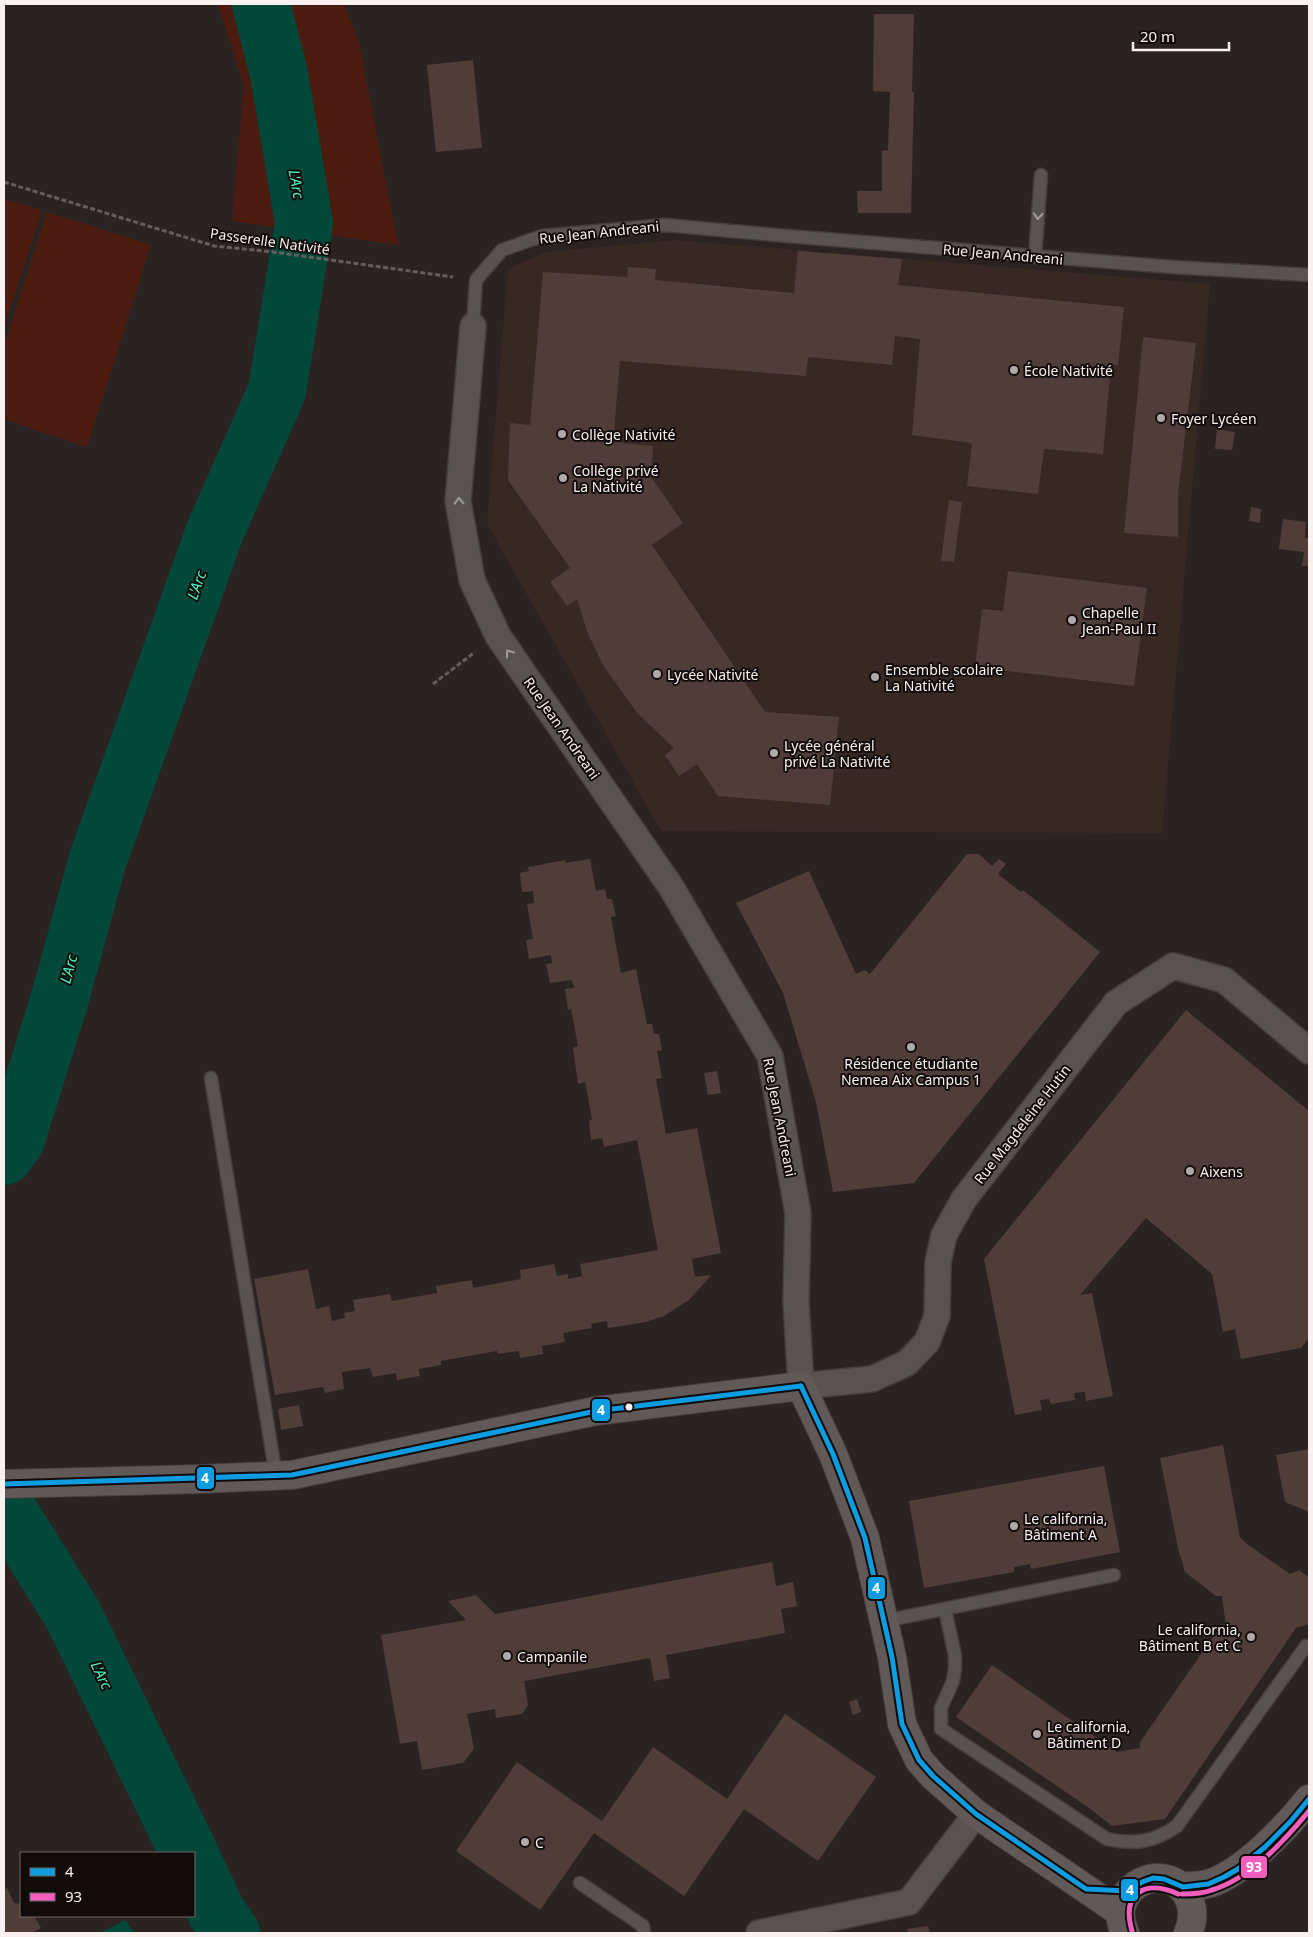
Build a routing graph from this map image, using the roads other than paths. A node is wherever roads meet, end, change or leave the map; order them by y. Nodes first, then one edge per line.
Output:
1 (1041, 175) dead end
2 (1035, 257) junction
3 (1309, 275) edge
4 (472, 326) joint
5 (1309, 1051) edge
6 (211, 1078) dead end
7 (801, 1386) junction
8 (276, 1476) junction
9 (4, 1484) edge
10 (1114, 1575) dead end
11 (945, 1609) junction
12 (884, 1620) junction
13 (1306, 1646) dead end
14 (1309, 1799) edge
15 (976, 1814) junction
16 (580, 1883) dead end
17 (1187, 1909) edge
18 (1124, 1912) edge
19 (644, 1933) edge
20 (759, 1933) edge

1 -> 2 lane
2 - 3 lane, Rue Jean Andreani
2 - 4 lane, Rue Jean Andreani
7 -> 4 street, Rue Jean Andreani
5 - 7 street, Rue Magdeleine Hutin
6 - 8 lane
7 - 8 street
7 - 12 street, Rue Jean Andreani
8 - 9 street
10 - 11 lane
11 - 12 lane
11 - 13 lane
12 - 15 street, Rue Jean Andreani
14 - 17 street
15 - 18 street, Rue Jean Andreani
15 - 20 street
16 - 19 lane
17 - 18 street

